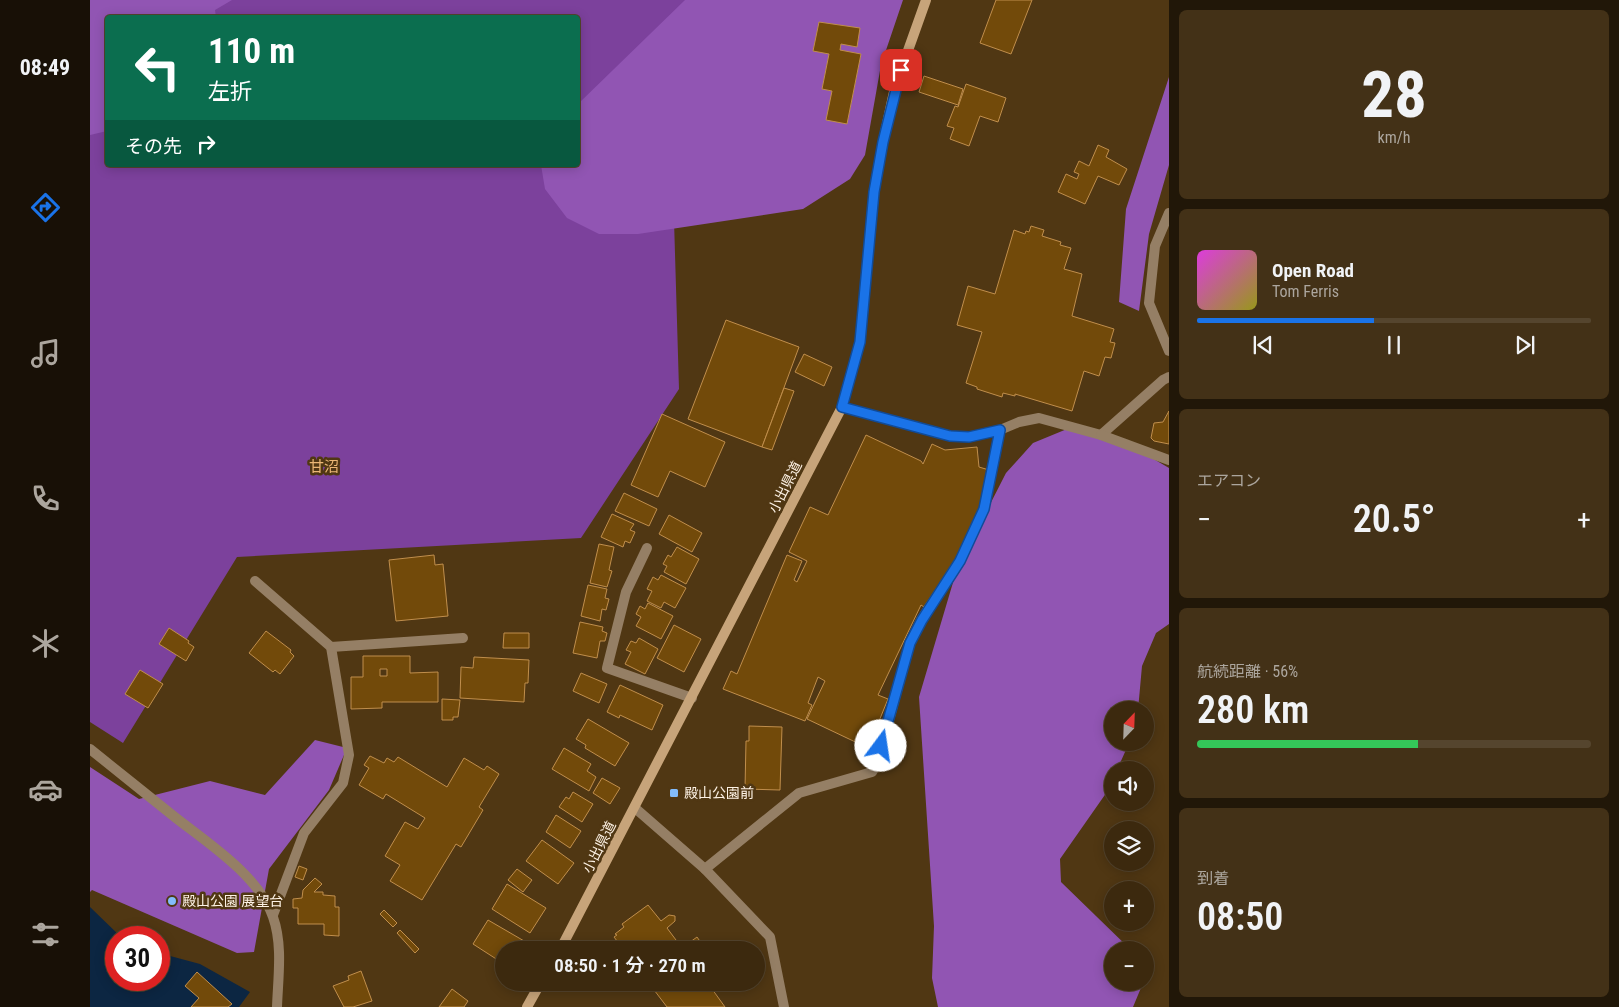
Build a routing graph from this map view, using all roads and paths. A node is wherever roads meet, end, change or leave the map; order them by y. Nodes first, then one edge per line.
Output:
1 (926, 0) edge
2 (1169, 212) edge
3 (1169, 351) edge
4 (1169, 377) edge
5 (842, 407) junction
6 (1000, 430) junction
7 (1101, 436) junction
8 (1169, 460) edge
9 (647, 548) dead end
10 (255, 581) dead end
11 (463, 638) dead end
12 (330, 647) junction
13 (692, 698) junction
14 (90, 749) edge
15 (635, 808) junction
16 (705, 869) junction
17 (273, 915) junction
18 (565, 941) edge
19 (536, 991) edge
20 (277, 1007) edge
21 (527, 1007) edge
22 (784, 1007) edge

1 - 5 main road, 小出県道
2 - 3 street
4 - 7 street
5 - 6 street
5 - 13 main road, 小出県道
6 - 7 street
6 - 16 street
7 - 8 street
9 - 13 street
10 - 12 street
11 - 12 street
12 - 17 street
13 - 15 main road, 小出県道
14 - 17 street
15 - 16 street
15 - 18 main road, 小出県道
16 - 22 street
17 - 20 street
19 - 21 main road

